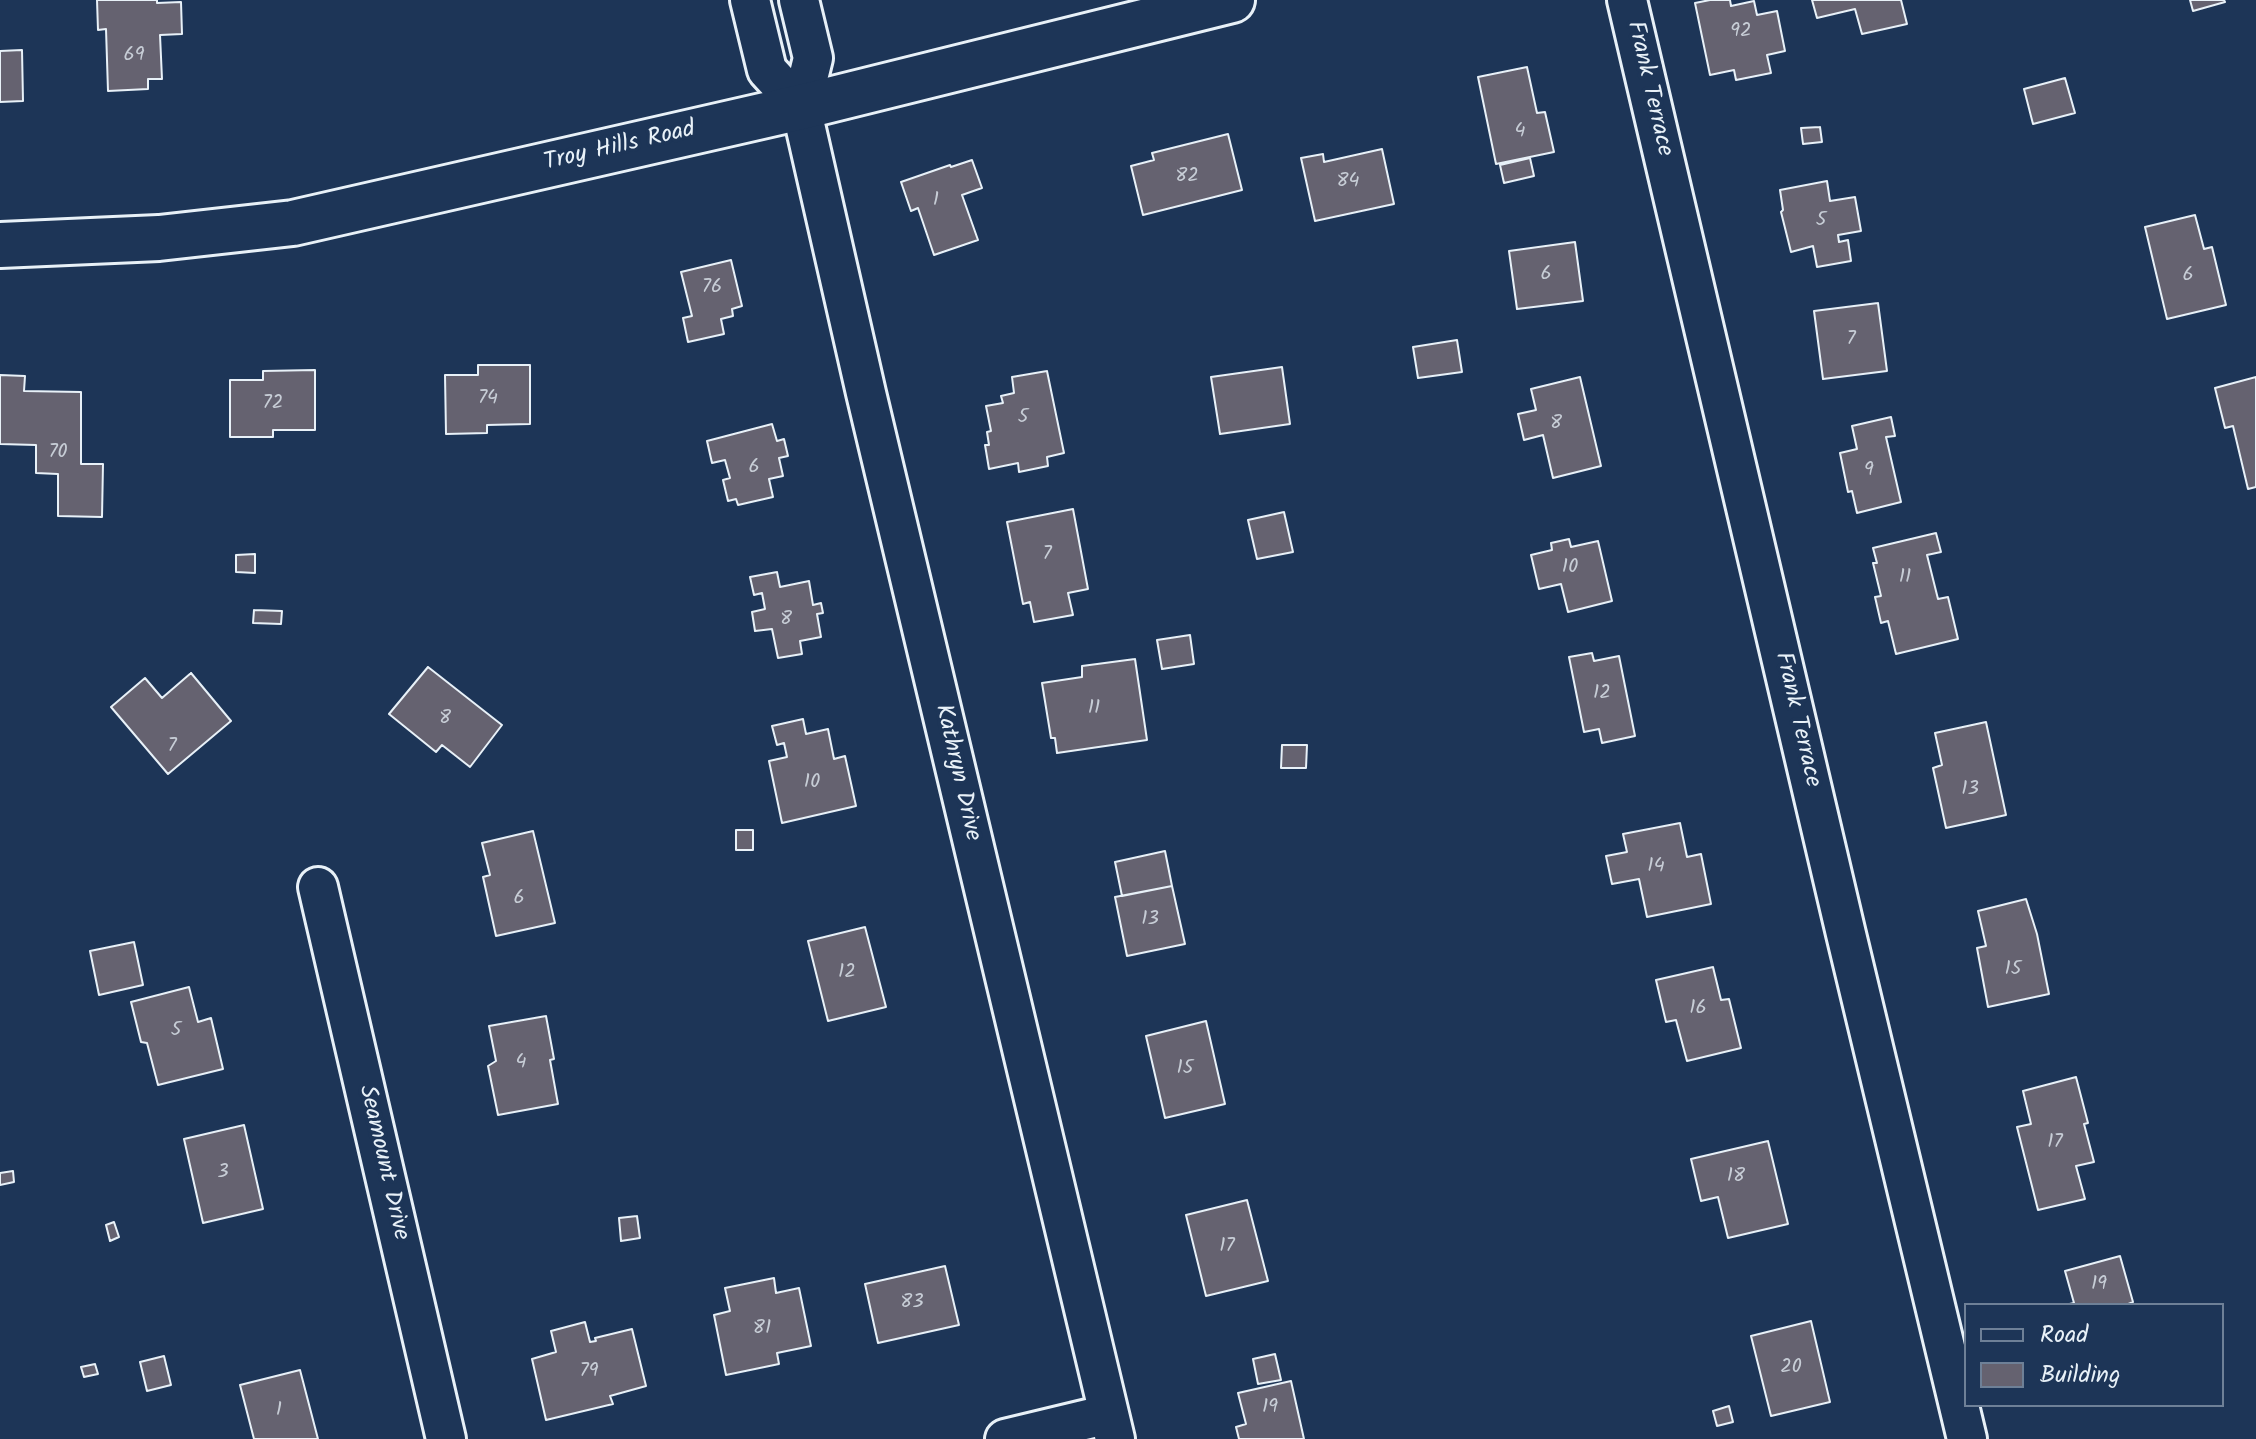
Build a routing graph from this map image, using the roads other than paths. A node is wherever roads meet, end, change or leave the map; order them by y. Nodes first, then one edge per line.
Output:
1 (750, 0) edge
2 (799, 0) edge
3 (1232, 0) edge
4 (1627, 0) edge
5 (801, 107) junction
6 (0, 245) edge
7 (318, 887) dead end
8 (1112, 1426) edge
9 (446, 1439) edge
10 (1005, 1439) edge
11 (1967, 1439) edge

1 - 5 street
2 - 5 street
3 - 5 main road, Troy Hills Road
4 - 11 street, Frank Terrace
5 - 6 main road, Troy Hills Road
5 - 8 street, Kathryn Drive
7 - 9 street, Seamount Drive
8 - 10 street

